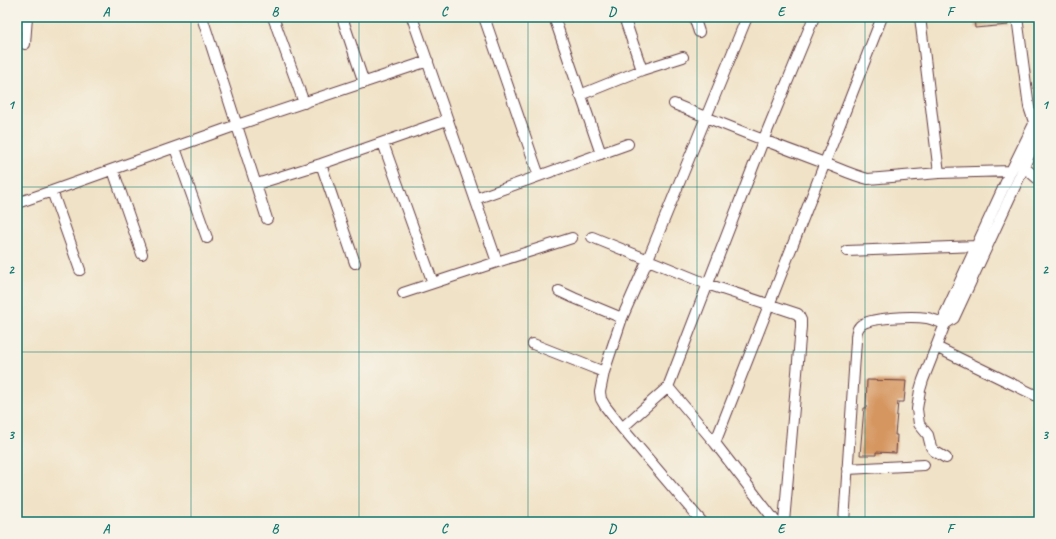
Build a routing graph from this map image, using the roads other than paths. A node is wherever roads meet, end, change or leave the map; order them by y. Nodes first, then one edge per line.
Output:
1 (27, 17) edge
2 (202, 17) edge
3 (273, 17) edge
4 (342, 17) edge
5 (412, 17) edge
6 (484, 17) edge
7 (554, 17) edge
8 (624, 17) edge
9 (694, 17) edge
10 (747, 17) edge
11 (814, 17) edge
12 (882, 17) edge
13 (920, 17) edge
14 (1017, 17) edge
15 (699, 32) dead end
16 (25, 44) dead end
17 (683, 57) dead end
18 (428, 61) junction
19 (642, 70) junction
20 (364, 83) junction
21 (580, 94) junction
22 (304, 103) junction
23 (674, 104) dead end
24 (1039, 112) edge
25 (707, 118) junction
26 (448, 120) junction
27 (237, 125) junction
28 (1037, 129) edge
29 (763, 141) junction
30 (383, 143) junction
31 (628, 144) dead end
32 (175, 148) junction
33 (601, 154) junction
34 (826, 163) junction
35 (321, 164) junction
36 (1024, 167) junction
37 (113, 170) junction
38 (1010, 171) junction
39 (939, 173) junction
40 (539, 176) junction
41 (1039, 180) edge
42 (257, 184) junction
43 (52, 191) junction
44 (475, 199) junction
45 (17, 203) edge
46 (267, 219) dead end
47 (592, 237) dead end
48 (206, 238) dead end
49 (572, 238) dead end
50 (977, 246) junction
51 (847, 252) dead end
52 (142, 254) dead end
53 (648, 259) junction
54 (497, 262) junction
55 (355, 263) dead end
56 (80, 270) dead end
57 (433, 283) junction
58 (707, 284) junction
59 (559, 291) dead end
60 (403, 293) dead end
61 (769, 304) junction
62 (622, 318) junction
63 (945, 324) junction
64 (533, 344) dead end
65 (936, 347) junction
66 (604, 372) junction
67 (668, 387) junction
68 (1039, 397) edge
69 (622, 428) junction
70 (715, 443) junction
71 (946, 458) dead end
72 (924, 465) dead end
73 (847, 469) junction
74 (702, 522) edge
75 (776, 522) edge
76 (784, 522) edge
77 (844, 522) edge

1 - 16 street
2 - 27 street
3 - 22 street
4 - 20 street
5 - 18 street
6 - 40 street
7 - 21 street
8 - 19 street
9 - 15 street
10 - 25 street
11 - 29 street
12 - 34 street
13 - 39 street
14 - 28 street
17 - 19 street
18 - 20 street
18 - 26 street
19 - 21 street
20 - 22 street
21 - 33 street
22 - 27 street
23 - 25 street
24 - 28 street
25 - 29 street
25 - 53 street
26 - 30 street
26 - 44 street
27 - 32 street
27 - 42 street
28 - 36 street
28 - 38 street
29 - 34 street
29 - 58 street
30 - 35 street
30 - 57 street
31 - 33 street
32 - 37 street
32 - 48 street
33 - 40 street
34 - 39 street
34 - 61 street
35 - 42 street
35 - 55 street
36 - 41 street
36 - 63 street
37 - 43 street
37 - 52 street
38 - 39 street
38 - 50 street
40 - 44 street
42 - 46 street
43 - 45 street
43 - 56 street
44 - 54 street
47 - 53 street
49 - 54 street
50 - 51 street
50 - 63 street
53 - 58 street
53 - 62 street
54 - 57 street
57 - 60 street
58 - 61 street
58 - 67 street
59 - 62 street
61 - 70 street
61 - 76 street
62 - 66 street
63 - 65 street
63 - 73 street
64 - 66 street
65 - 68 street
65 - 71 street
66 - 69 street
67 - 69 street
67 - 70 street
69 - 74 street
70 - 75 street
72 - 73 street
73 - 77 street

